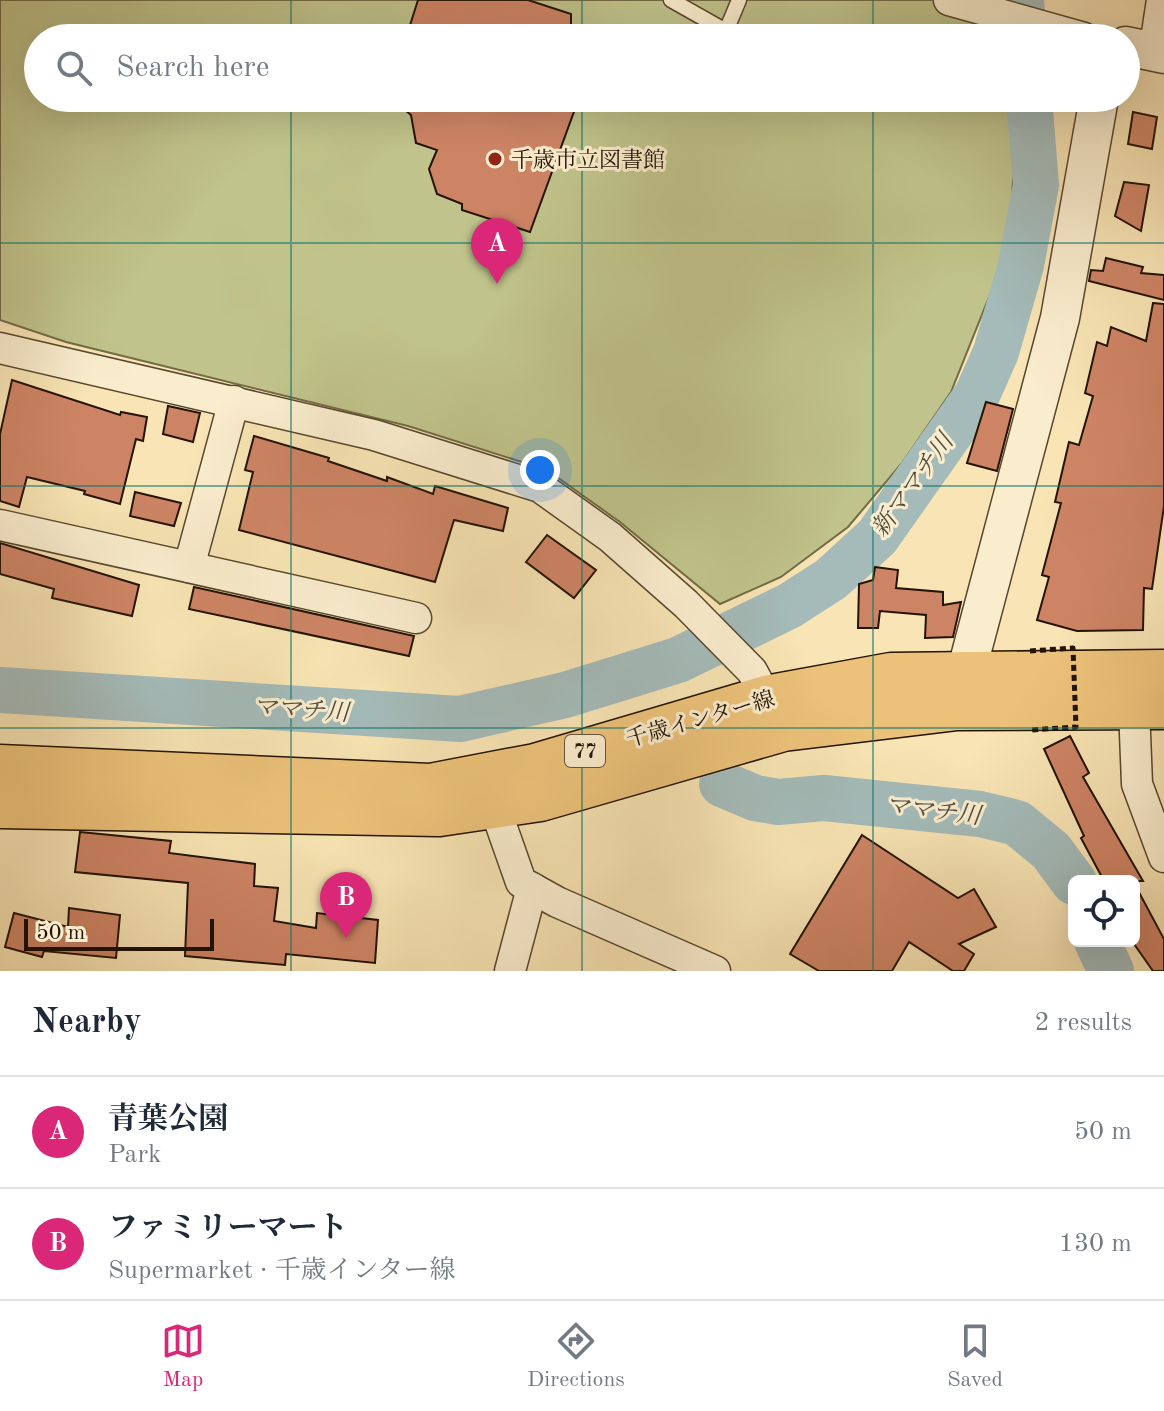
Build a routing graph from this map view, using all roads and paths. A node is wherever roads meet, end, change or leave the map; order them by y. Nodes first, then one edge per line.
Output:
1 (671, 0) edge
2 (739, 0) edge
3 (949, 0) edge
4 (1162, 0) edge
5 (714, 24) edge
6 (729, 24) edge
7 (1032, 24) edge
8 (1148, 51) edge
9 (1097, 112) edge
10 (1, 351) edge
11 (234, 401) junction
12 (0, 525) edge
13 (189, 567) junction
14 (416, 618) dead end
15 (1030, 651) dead end
16 (1164, 672) edge
17 (961, 690) junction
18 (767, 699) junction
19 (1149, 708) edge
20 (1031, 730) dead end
21 (0, 767) edge
22 (489, 791) junction
23 (0, 806) edge
24 (1156, 822) edge
25 (1164, 857) edge
26 (532, 888) junction
27 (510, 971) edge
28 (715, 971) edge

1 - 5 lane
2 - 6 lane
3 - 7 street
4 - 8 street
9 - 17 street
10 - 11 street
11 - 13 street
11 - 18 street
12 - 13 street
13 - 14 street
15 - 20 path, bridge
16 - 17 main road, 千歳インター線 / 77
17 - 18 main road, 千歳インター線 / 77
17 - 19 main road, 千歳インター線 / 77
18 - 22 main road, 千歳インター線 / 77
19 - 24 street
21 - 22 main road, 千歳インター線 / 77
22 - 23 main road, 千歳インター線 / 77
22 - 26 street
24 - 25 street
26 - 27 street
26 - 28 street

